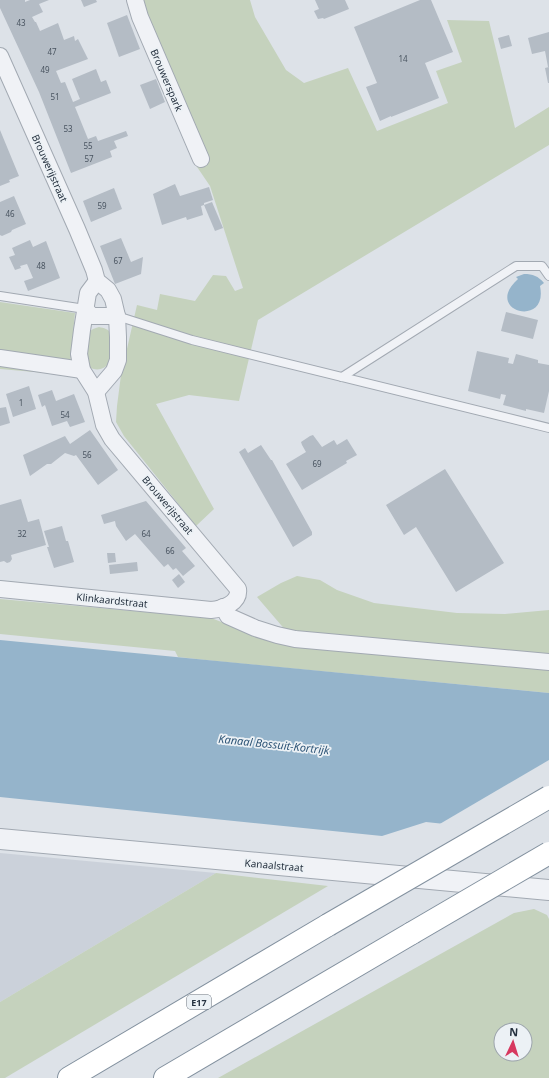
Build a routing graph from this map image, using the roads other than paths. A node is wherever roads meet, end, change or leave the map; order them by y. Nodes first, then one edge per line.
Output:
1 (135, 0) edge
2 (0, 56) edge
3 (201, 159) dead end
4 (549, 276) edge
5 (97, 281) junction
6 (0, 296) edge
7 (85, 309) junction
8 (117, 316) junction
9 (0, 358) edge
10 (82, 370) junction
11 (342, 377) junction
12 (96, 392) junction
13 (549, 428) edge
14 (0, 589) edge
15 (223, 607) junction
16 (549, 662) edge
17 (549, 797) edge
18 (0, 839) edge
19 (549, 853) edge
20 (549, 890) edge
21 (69, 1078) edge
22 (165, 1078) edge

1 - 3 street, Brouwerspark
2 - 5 street, Brouwerijstraat
4 - 11 lane
5 - 7 street, Brouwerijstraat
5 - 8 street, Brouwerijstraat
6 - 7 lane
7 - 8 street
7 - 10 street, Brouwerijstraat
8 - 11 lane
8 - 12 street, Brouwerijstraat
9 - 10 street
10 - 12 street, Brouwerijstraat
11 - 13 lane
12 - 15 street, Brouwerijstraat
14 - 15 street, Klinkaardstraat
15 - 16 street
17 - 21 highway, E17, bridge
18 - 20 street, Kanaalstraat
19 - 22 highway, bridge

